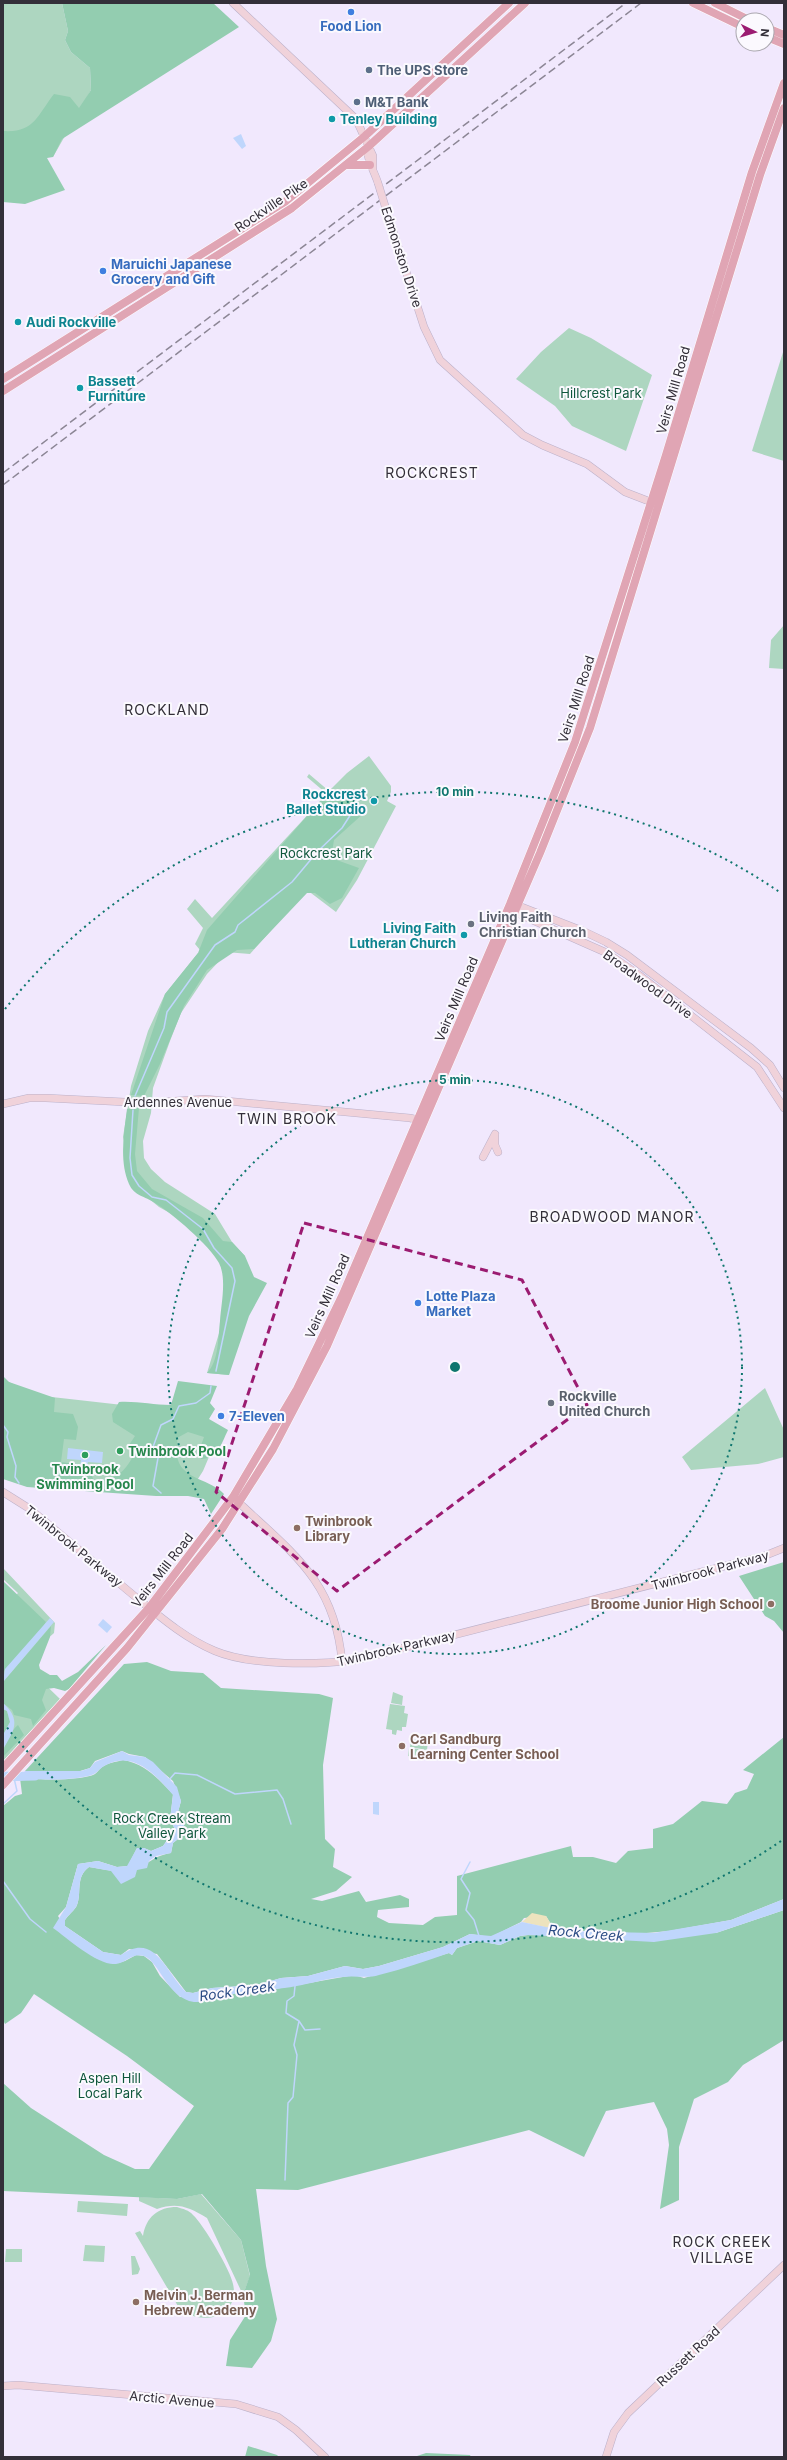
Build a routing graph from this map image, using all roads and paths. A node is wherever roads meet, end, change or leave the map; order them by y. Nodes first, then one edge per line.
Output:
1 (509, 3) edge
2 (525, 3) edge
3 (693, 3) edge
4 (715, 3) edge
5 (237, 5) edge
6 (735, 13) edge
7 (735, 23) edge
8 (784, 83) edge
9 (784, 108) edge
10 (364, 138) junction
11 (368, 148) junction
12 (346, 165) junction
13 (372, 167) junction
14 (4, 378) edge
15 (6, 389) edge
16 (655, 503) junction
17 (510, 904) junction
18 (517, 907) junction
19 (784, 1088) edge
20 (3, 1104) edge
21 (784, 1108) edge
22 (421, 1120) junction
23 (498, 1152) dead end
24 (483, 1157) dead end
25 (346, 1296) junction
26 (3, 1492) edge
27 (232, 1497) junction
28 (239, 1504) junction
29 (784, 1548) edge
30 (153, 1611) junction
31 (342, 1662) junction
32 (4, 1766) edge
33 (3, 1784) edge
34 (784, 2265) edge
35 (3, 2386) edge
36 (325, 2457) edge
37 (606, 2457) edge

1 - 10 main road, Rockville Pike
2 - 11 main road, Rockville Pike
3 - 7 main road
4 - 6 main road
5 - 10 street, Edmonston Drive
8 - 16 main road, Veirs Mill Road
9 - 16 main road, Veirs Mill Road
10 - 11 street, Edmonston Drive
10 - 14 main road, Rockville Pike
11 - 12 main road, Rockville Pike
11 - 13 street, Edmonston Drive
12 - 13 main road
12 - 15 main road, Rockville Pike
13 - 16 street, Edmonston Drive, bridge
14 - 15 main road
16 - 17 main road, Veirs Mill Road
16 - 18 main road, Veirs Mill Road
17 - 18 street, Broadwood Drive
17 - 22 main road, Veirs Mill Road
18 - 19 street, Broadwood Drive
18 - 21 street, Broadwood Drive
18 - 22 main road, Veirs Mill Road
20 - 22 street, Ardennes Avenue
22 - 25 main road, Veirs Mill Road
23 - 24 street
25 - 27 main road, Veirs Mill Road
25 - 28 main road, Veirs Mill Road
26 - 30 street, Twinbrook Parkway
27 - 28 street
27 - 30 main road, Veirs Mill Road
28 - 30 main road, Veirs Mill Road
28 - 31 street
29 - 31 street, Twinbrook Parkway
30 - 31 street, Twinbrook Parkway
30 - 32 main road, Veirs Mill Road
30 - 33 main road, Veirs Mill Road
34 - 37 street, Russett Road
35 - 36 street, Arctic Avenue

